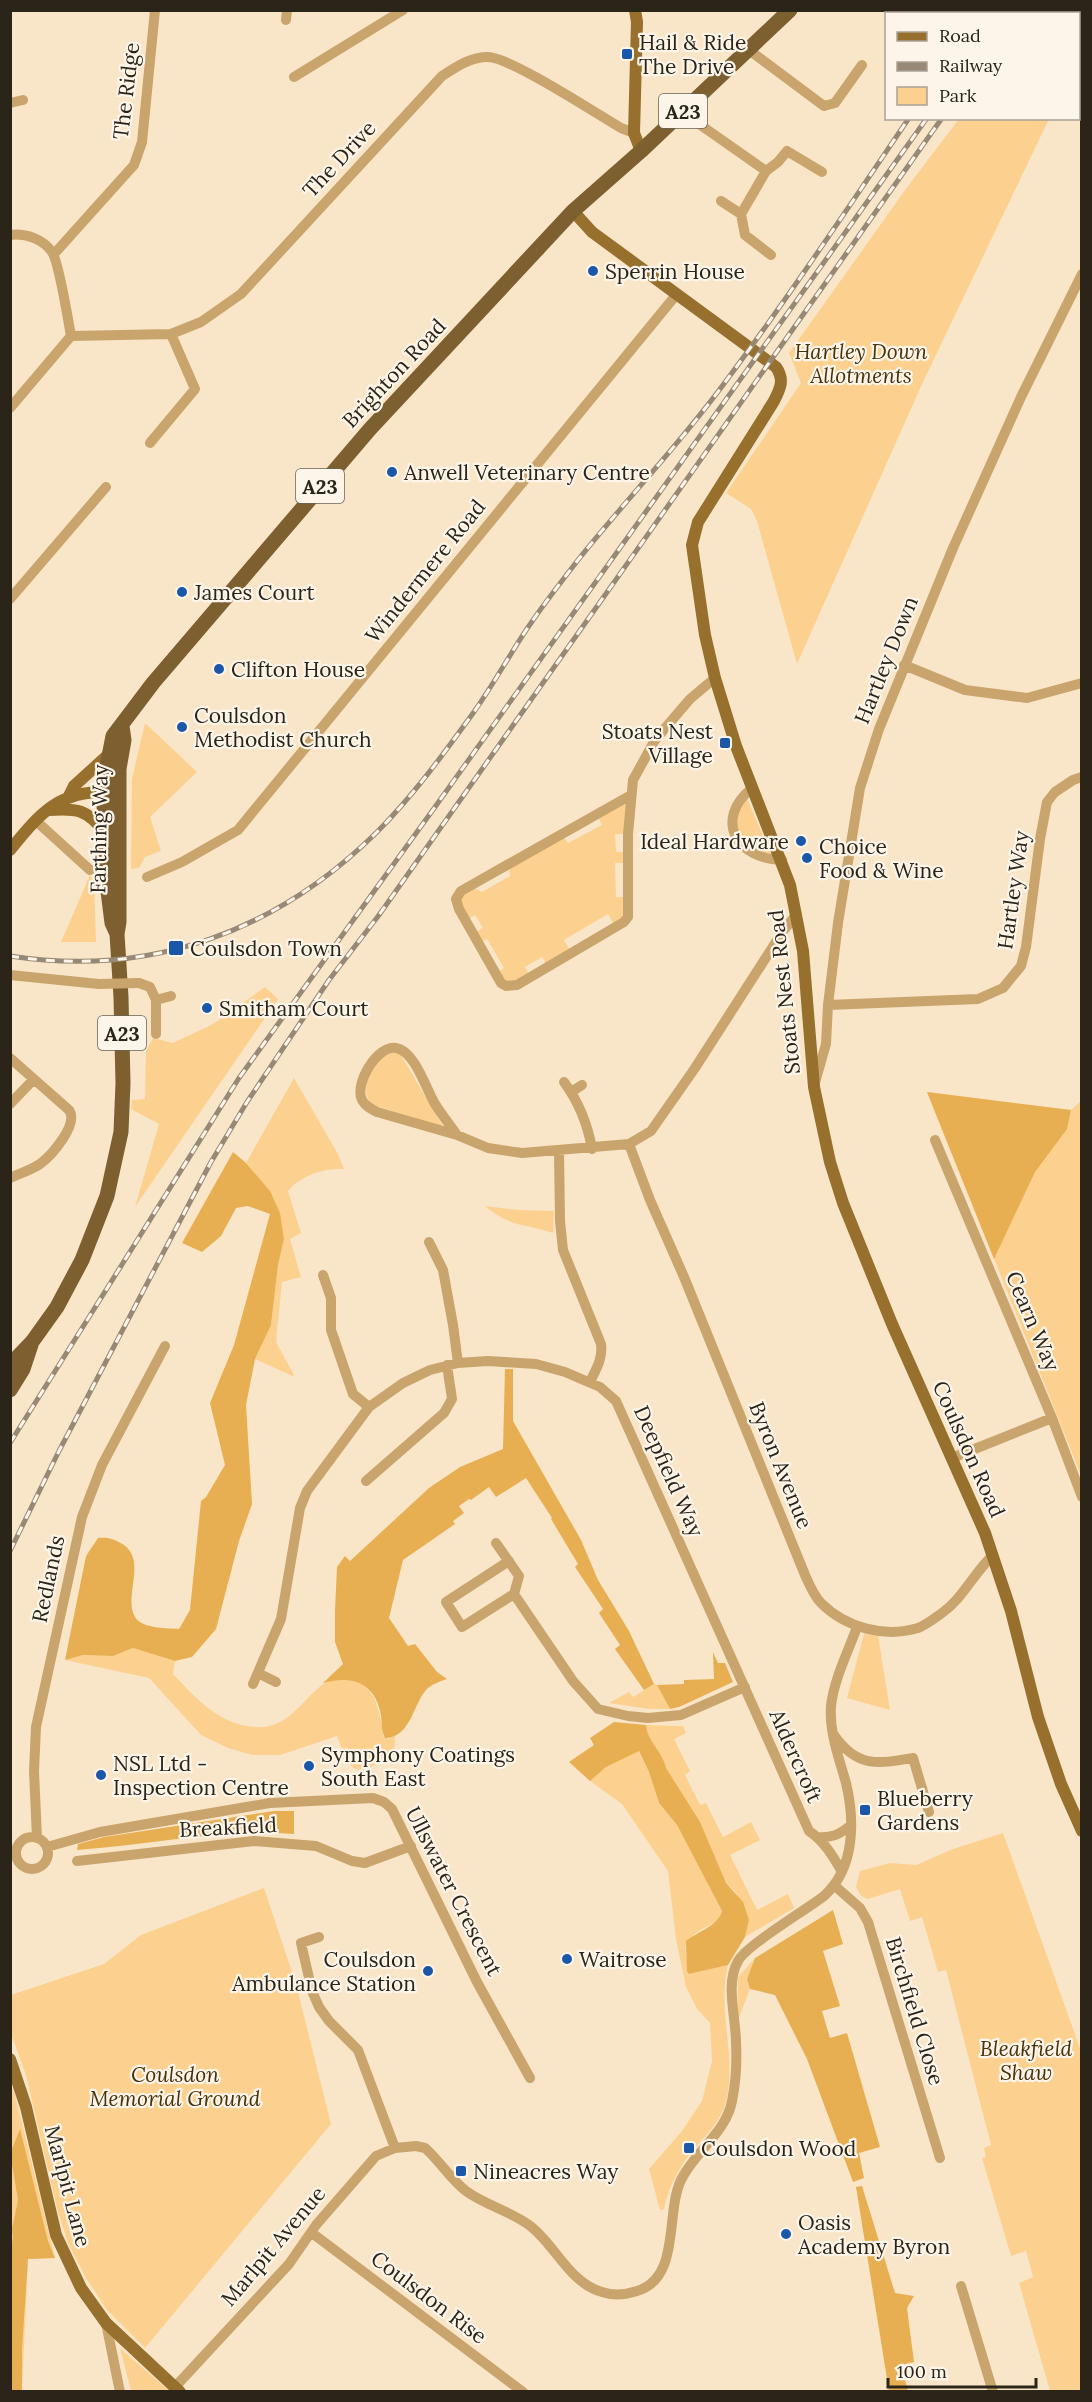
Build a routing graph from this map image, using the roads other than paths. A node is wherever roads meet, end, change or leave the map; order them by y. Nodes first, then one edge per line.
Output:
1 (155, 10) edge
2 (403, 10) edge
3 (635, 10) edge
4 (790, 10) edge
5 (749, 50) junction
6 (862, 65) dead end
7 (294, 77) dead end
8 (23, 100) dead end
9 (10, 103) edge
10 (682, 112) junction
11 (634, 133) junction
12 (641, 151) junction
13 (766, 171) junction
14 (822, 172) dead end
15 (721, 201) dead end
16 (573, 211) junction
17 (741, 214) junction
18 (10, 235) edge
19 (54, 254) junction
20 (771, 255) dead end
21 (1082, 274) edge
22 (676, 295) junction
23 (171, 334) junction
24 (71, 336) junction
25 (10, 408) edge
26 (150, 443) dead end
27 (106, 487) dead end
28 (10, 599) edge
29 (904, 665) junction
30 (715, 678) junction
31 (1082, 684) edge
32 (122, 726) junction
33 (108, 755) junction
34 (1082, 777) edge
35 (752, 788) junction
36 (111, 792) junction
37 (631, 795) junction
38 (69, 796) junction
39 (47, 810) junction
40 (35, 820) junction
41 (105, 833) junction
42 (10, 850) edge
43 (782, 860) junction
44 (90, 870) dead end
45 (147, 877) dead end
46 (797, 914) junction
47 (117, 934) junction
48 (10, 975) edge
49 (171, 996) dead end
50 (156, 1000) junction
51 (828, 1005) junction
52 (156, 1034) dead end
53 (10, 1058) edge
54 (34, 1078) junction
55 (564, 1082) dead end
56 (582, 1086) dead end
57 (814, 1087) junction
58 (571, 1092) junction
59 (10, 1104) edge
60 (457, 1135) junction
61 (935, 1140) dead end
62 (629, 1144) junction
63 (592, 1149) junction
64 (559, 1151) junction
65 (10, 1178) edge
66 (429, 1242) dead end
67 (323, 1275) dead end
68 (32, 1342) junction
69 (165, 1346) dead end
70 (453, 1364) junction
71 (10, 1365) edge
72 (590, 1382) junction
73 (10, 1390) edge
74 (369, 1407) junction
75 (1052, 1418) junction
76 (952, 1458) junction
77 (366, 1481) dead end
78 (1082, 1497) edge
79 (496, 1544) dead end
80 (993, 1555) junction
81 (508, 1561) junction
82 (514, 1594) junction
83 (857, 1626) junction
84 (258, 1673) junction
85 (276, 1682) dead end
86 (253, 1684) dead end
87 (744, 1687) junction
88 (834, 1734) junction
89 (929, 1812) dead end
90 (851, 1825) junction
91 (1082, 1831) edge
92 (817, 1837) junction
93 (37, 1838) junction
94 (411, 1846) junction
95 (47, 1847) junction
96 (14, 1859) edge
97 (77, 1861) dead end
98 (842, 1872) junction
99 (835, 1886) junction
100 (319, 1937) dead end
101 (12, 2066) edge
102 (530, 2078) dead end
103 (395, 2148) junction
104 (940, 2158) dead end
105 (312, 2233) junction
106 (961, 2286) dead end
107 (106, 2323) junction
108 (177, 2389) edge
109 (120, 2391) edge
110 (523, 2391) edge
111 (993, 2391) edge

1 - 19 street, The Ridge
2 - 7 street
3 - 11 main road
4 - 5 highway, Brighton Road / A23
5 - 6 street
5 - 10 highway, Brighton Road / A23
8 - 9 street
10 - 12 highway, Brighton Road / A23
10 - 13 street
11 - 12 main road
11 - 23 street, The Drive
12 - 16 highway, Brighton Road / A23
13 - 14 street
13 - 17 street
15 - 17 street
16 - 22 main road, Stoats Nest Road
16 - 32 highway, Brighton Road / A23
17 - 20 street
18 - 19 street
19 - 24 street
21 - 29 street, Hartley Down
22 - 30 main road, Stoats Nest Road
22 - 45 street, Windermere Road
23 - 24 street, The Drive
23 - 26 street
24 - 25 street
27 - 28 street
29 - 31 street
29 - 51 street, Hartley Down
30 - 35 main road, Stoats Nest Road
30 - 37 street
32 - 33 highway, Brighton Road / A23
32 - 36 highway, Farthing Way / A23
33 - 36 highway, A23
33 - 38 main road, Brighton Road
34 - 51 street, Hartley Way
35 - 43 main road, Stoats Nest Road
35 - 43 street
36 - 38 main road, Brighton Road
36 - 41 highway, Farthing Way / A23
36 - 47 highway, Farthing Way / A23
37 - 37 street
38 - 39 main road, Brighton Road
39 - 40 main road, Brighton Road
39 - 41 main road
40 - 42 main road, Brighton Road
40 - 44 street
41 - 47 highway, Farthing Way / A23
43 - 46 main road, Stoats Nest Road
46 - 57 main road, Stoats Nest Road
46 - 62 street
47 - 68 highway, Farthing Way / A23
48 - 50 street, bridge
49 - 50 street
50 - 52 street
51 - 57 street, Hartley Down
53 - 54 street
54 - 59 street
54 - 65 street
55 - 58 street
56 - 58 street
57 - 76 main road, Coulsdon Road
58 - 63 street
60 - 60 street
60 - 64 street
61 - 75 street, Cearn Way
62 - 63 street
62 - 83 street, Byron Avenue
63 - 64 street
64 - 72 street
66 - 70 street
67 - 74 street
68 - 71 highway, Farthing Way / A23
68 - 73 highway, Farthing Way / A23
69 - 93 street, Redlands
70 - 72 street, Deepfield Way
70 - 74 street, Deepfield Way
70 - 77 street
72 - 87 street, Deepfield Way
74 - 84 street, Deepfield Way
75 - 76 street
75 - 78 street, Cearn Way
76 - 80 main road, Coulsdon Road
79 - 81 street
80 - 83 street, Byron Avenue
80 - 91 main road, Coulsdon Road
81 - 82 street
81 - 82 street
82 - 87 street
83 - 88 street
84 - 85 street
84 - 86 street, Deepfield Way
87 - 92 street, Aldercroft
88 - 89 street
88 - 90 street
90 - 92 street
90 - 98 street
92 - 98 street, Aldercroft
93 - 95 street
93 - 96 street
94 - 95 street, Ullswater Crescent
94 - 97 street, Breakfield
94 - 102 street, Ullswater Crescent
95 - 96 street
98 - 99 street
99 - 103 street
99 - 104 street, Birchfield Close
100 - 103 street
101 - 107 main road, Marlpit Lane
103 - 105 street, Marlpit Avenue
105 - 108 street, Marlpit Avenue
105 - 110 street, Coulsdon Rise
106 - 111 street
107 - 108 main road, Marlpit Lane
107 - 109 street

